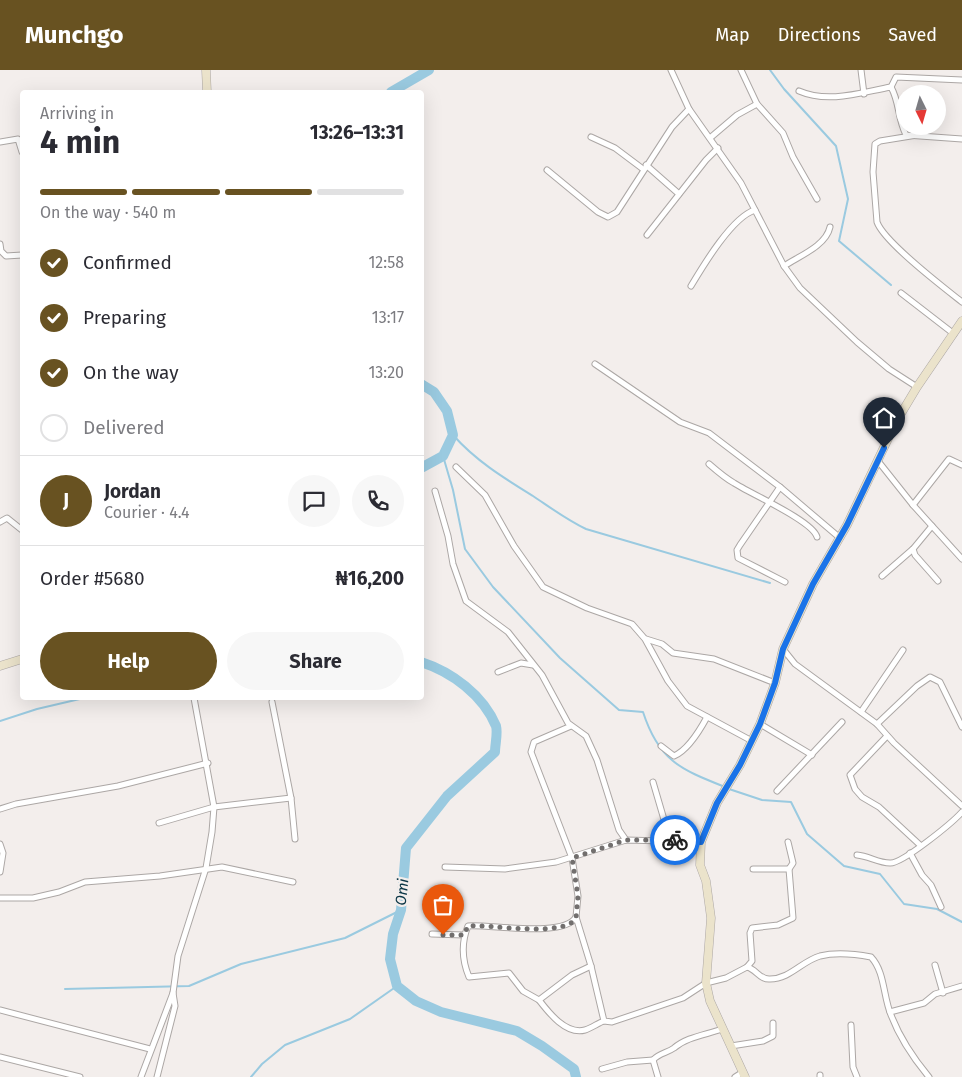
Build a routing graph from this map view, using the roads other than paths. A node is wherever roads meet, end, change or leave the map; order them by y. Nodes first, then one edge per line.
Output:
1 (206, 70) edge
2 (671, 70) edge
3 (741, 70) edge
4 (861, 70) edge
5 (962, 80) edge
6 (892, 87) junction
7 (207, 90) edge
8 (799, 91) dead end
9 (864, 94) junction
10 (896, 97) edge
11 (757, 104) junction
12 (689, 109) junction
13 (916, 135) joint
14 (591, 137) dead end
15 (710, 138) junction
16 (962, 139) edge
17 (0, 142) edge
18 (20, 146) edge
19 (718, 148) junction
20 (645, 167) junction
21 (548, 170) dead end
22 (679, 194) junction
23 (818, 199) dead end
24 (755, 210) junction
25 (830, 227) dead end
26 (647, 236) dead end
27 (0, 244) edge
28 (20, 255) edge
29 (784, 266) junction
30 (691, 286) dead end
31 (901, 293) dead end
32 (962, 302) edge
33 (962, 322) edge
34 (954, 334) junction
35 (595, 364) dead end
36 (917, 387) junction
37 (878, 461) junction
38 (709, 464) dead end
39 (962, 465) edge
40 (456, 467) dead end
41 (780, 487) junction
42 (435, 491) dead end
43 (769, 501) junction
44 (913, 505) junction
45 (0, 522) edge
46 (932, 526) junction
47 (20, 528) edge
48 (817, 538) dead end
49 (840, 538) junction
50 (913, 549) junction
51 (962, 559) edge
52 (882, 576) dead end
53 (938, 581) dead end
54 (785, 582) dead end
55 (646, 639) junction
56 (783, 649) junction
57 (903, 650) dead end
58 (20, 660) edge
59 (0, 666) edge
60 (535, 667) junction
61 (498, 672) dead end
62 (775, 683) junction
63 (194, 700) edge
64 (272, 702) dead end
65 (862, 712) junction
66 (707, 717) junction
67 (842, 722) dead end
68 (760, 724) junction
69 (877, 724) junction
70 (571, 726) junction
71 (962, 727) edge
72 (887, 736) junction
73 (752, 741) junction
74 (662, 746) dead end
75 (812, 754) junction
76 (208, 763) junction
77 (653, 782) dead end
78 (777, 791) dead end
79 (291, 798) junction
80 (962, 806) edge
81 (214, 807) junction
82 (0, 809) edge
83 (962, 812) edge
84 (159, 823) dead end
85 (295, 839) dead end
86 (626, 840) junction
87 (670, 840) junction
88 (701, 842) junction
89 (788, 842) dead end
90 (0, 844) edge
91 (920, 845) junction
92 (910, 853) junction
93 (857, 855) dead end
94 (572, 858) junction
95 (445, 867) dead end
96 (206, 868) junction
97 (753, 869) dead end
98 (789, 869) junction
99 (0, 872) edge
100 (294, 882) dead end
101 (0, 898) edge
102 (941, 907) dead end
103 (576, 918) junction
104 (432, 934) dead end
105 (464, 935) junction
106 (935, 965) dead end
107 (591, 966) junction
108 (747, 967) junction
109 (706, 983) junction
110 (962, 986) edge
111 (173, 991) junction
112 (943, 993) junction
113 (539, 1000) junction
114 (0, 1010) edge
115 (890, 1012) junction
116 (604, 1021) junction
117 (774, 1023) dead end
118 (851, 1024) dead end
119 (722, 1029) junction
120 (731, 1046) junction
121 (150, 1049) junction
122 (0, 1057) edge
123 (653, 1060) junction
124 (602, 1069) dead end
125 (744, 1075) edge
126 (80, 1077) edge
127 (141, 1077) edge
128 (156, 1077) edge
129 (658, 1077) edge
130 (735, 1077) edge
131 (858, 1077) edge
132 (929, 1077) edge

1 - 7 street
2 - 12 street
3 - 11 street
4 - 9 street
5 - 6 street
6 - 9 street
6 - 10 street
8 - 9 street
11 - 15 street
11 - 23 street
12 - 15 street
12 - 20 street
13 - 16 street
13 - 32 street
14 - 20 street
15 - 19 street
17 - 18 street
19 - 22 street
19 - 24 street
20 - 21 street
20 - 22 street
22 - 26 street
24 - 29 street
24 - 30 street
25 - 29 street
27 - 28 street
29 - 36 street
31 - 34 street
33 - 34 street
34 - 36 street
35 - 41 street
36 - 37 street
37 - 44 street
37 - 49 street
38 - 43 street
39 - 44 street
40 - 55 street
41 - 43 street
41 - 49 street
42 - 60 street
43 - 48 street
43 - 54 street
44 - 46 street
45 - 47 street
46 - 50 street
46 - 51 street
49 - 56 street
50 - 52 street
50 - 53 street
55 - 62 street
55 - 66 street
56 - 62 street
56 - 65 street
57 - 65 street
58 - 59 street
60 - 61 street
60 - 70 street
62 - 68 street
63 - 76 street
64 - 79 street
65 - 69 street
66 - 73 street
66 - 74 street
67 - 75 street
68 - 73 street
68 - 75 street
69 - 71 street
69 - 72 street
70 - 86 street
70 - 94 street
72 - 80 street
72 - 91 street
73 - 88 street
75 - 78 street
76 - 81 street
76 - 82 street
77 - 87 street
79 - 81 street
79 - 85 street
81 - 84 street
81 - 96 street
83 - 91 street
86 - 87 street
86 - 94 street
87 - 88 street
88 - 109 street
89 - 98 street
90 - 99 street
91 - 92 street
92 - 93 street
92 - 102 street
94 - 95 street
94 - 103 street
96 - 100 street
96 - 101 street
96 - 111 street
97 - 98 street
98 - 108 street
103 - 105 street
103 - 107 street
104 - 105 street
105 - 113 street
106 - 112 street
107 - 113 street
107 - 116 street
108 - 109 street
108 - 115 street
109 - 116 street
109 - 119 street
110 - 112 street
111 - 121 street
111 - 128 street
112 - 115 street
113 - 116 street
114 - 121 street
115 - 132 street
117 - 120 street
118 - 131 street
119 - 120 street
119 - 123 street
120 - 125 street
121 - 127 street
122 - 126 street
123 - 124 street
123 - 129 street
125 - 130 street

